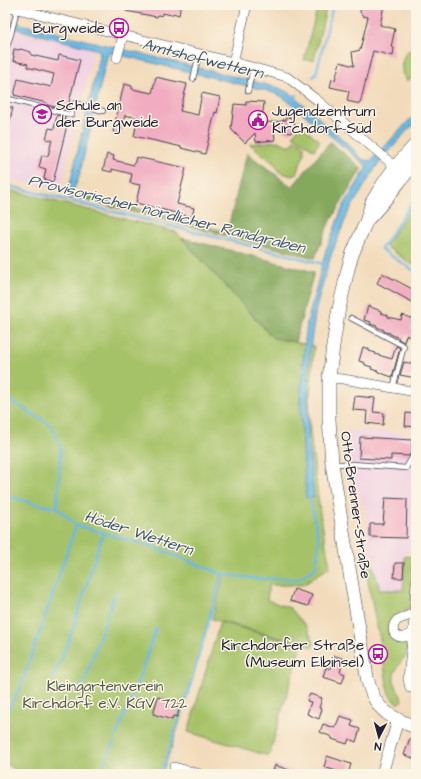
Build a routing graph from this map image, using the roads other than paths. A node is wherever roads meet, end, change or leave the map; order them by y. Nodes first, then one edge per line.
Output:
1 (248, 5) edge
2 (5, 6) edge
3 (16, 14) junction
4 (123, 36) junction
5 (5, 46) edge
6 (199, 54) junction
7 (117, 58) dead end
8 (234, 62) junction
9 (253, 68) junction
10 (193, 79) dead end
11 (248, 91) dead end
12 (5, 98) edge
13 (101, 110) dead end
14 (416, 144) edge
15 (416, 161) edge
16 (396, 168) junction
17 (351, 318) dead end
18 (329, 378) junction
19 (393, 388) junction
20 (416, 392) edge
21 (416, 451) edge
22 (332, 464) junction
23 (416, 583) edge
24 (415, 613) junction
25 (414, 632) edge
26 (410, 688) dead end
27 (398, 720) junction
28 (416, 727) edge
29 (174, 767) dead end
30 (200, 774) edge
31 (382, 774) edge

1 - 8 street
2 - 3 street
3 - 4 street
3 - 5 lane
4 - 6 street
4 - 7 street
6 - 8 street
6 - 10 lane
8 - 9 street
9 - 11 lane
9 - 16 street
12 - 13 lane
14 - 16 main road, Otto-Brenner-Straße
15 - 16 main road, Otto-Brenner-Straße
16 - 18 main road, Otto-Brenner-Straße
17 - 19 lane
18 - 19 street
18 - 22 main road, Otto-Brenner-Straße
19 - 20 street
21 - 22 lane
22 - 27 main road, Otto-Brenner-Straße
23 - 24 street
24 - 25 street
24 - 25 street
25 - 26 street
27 - 28 main road, Otto-Brenner-Straße
27 - 31 street
29 - 30 street

